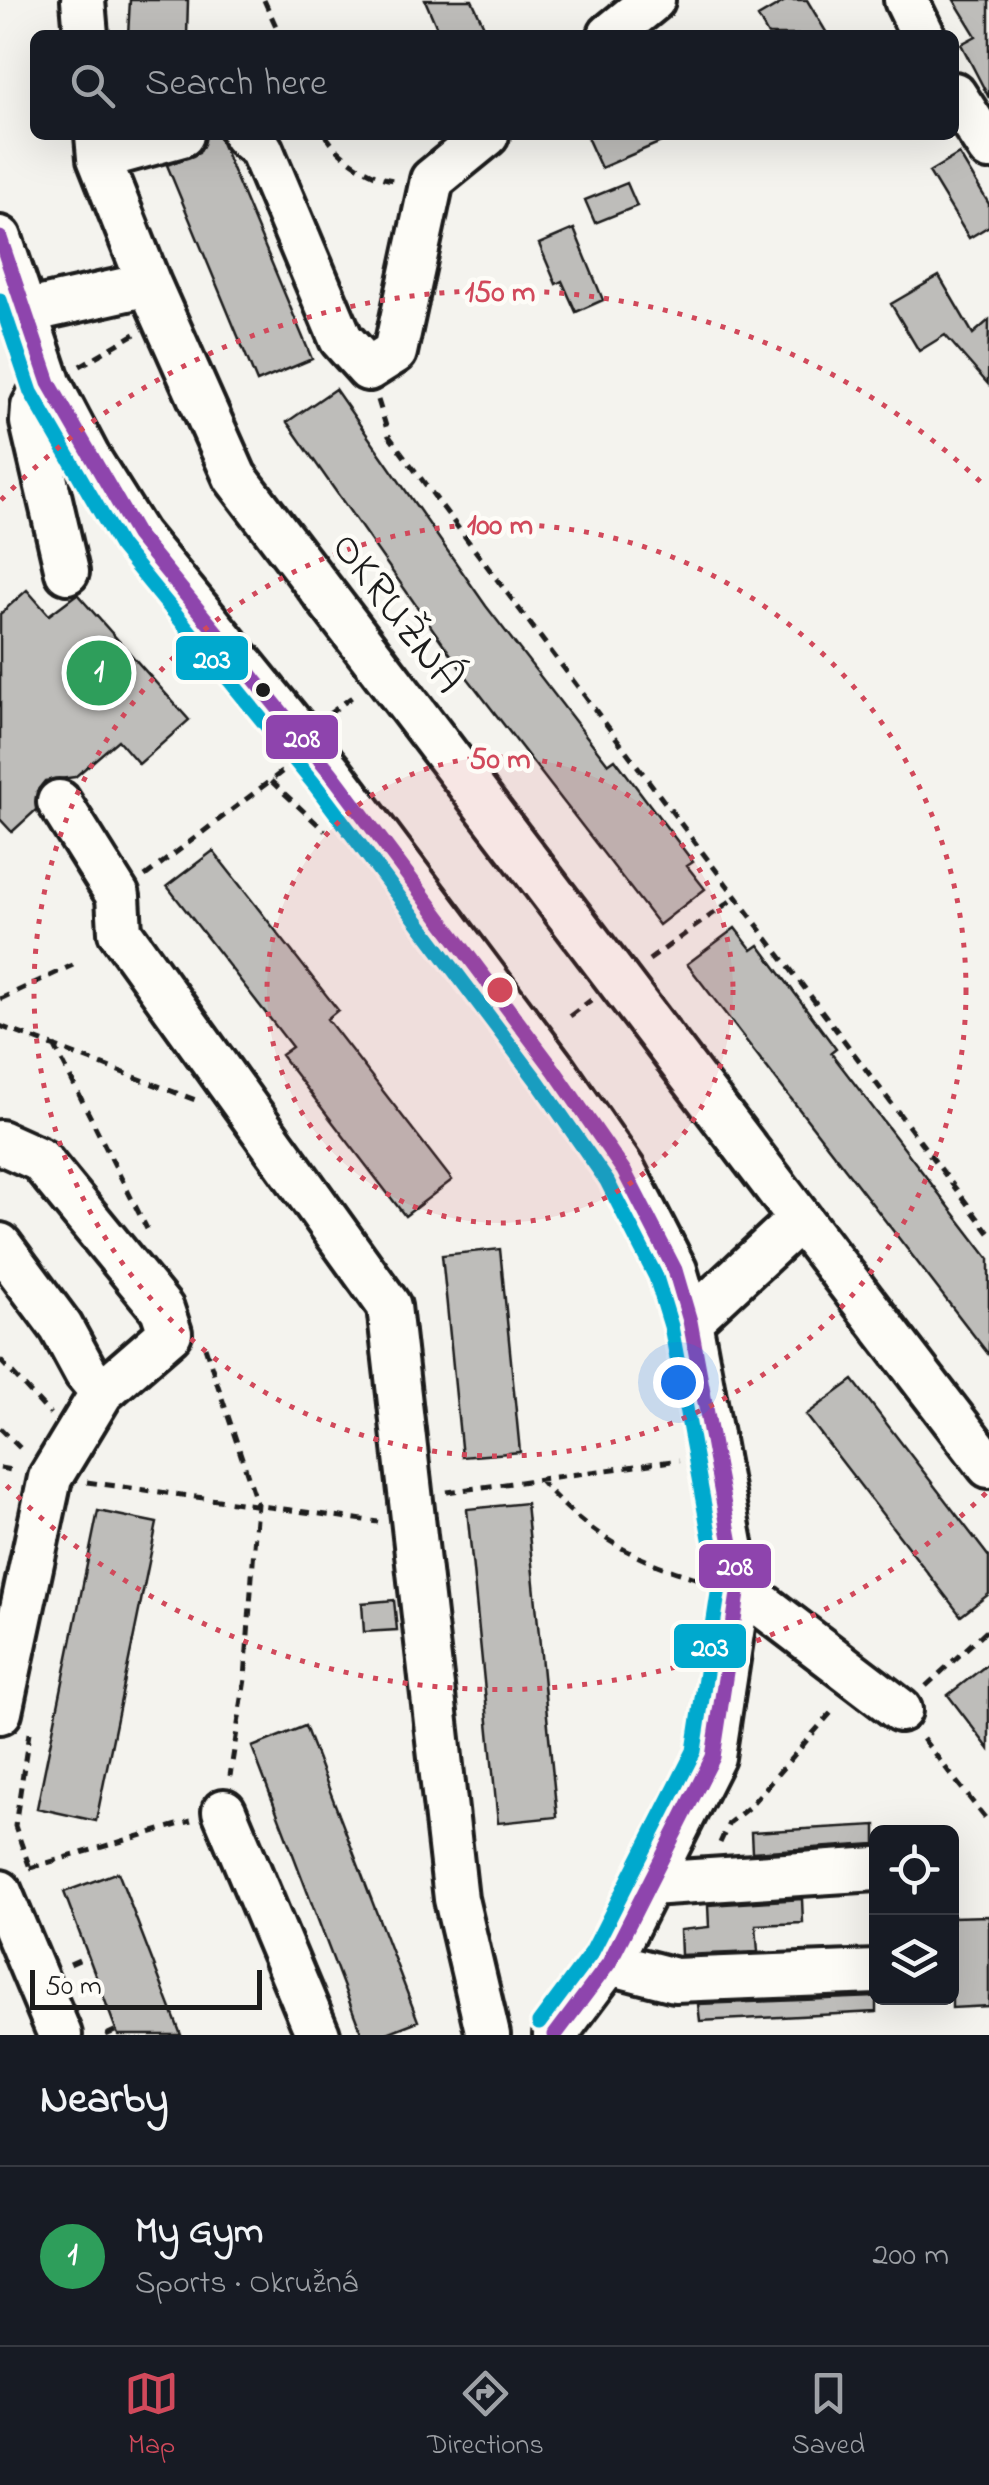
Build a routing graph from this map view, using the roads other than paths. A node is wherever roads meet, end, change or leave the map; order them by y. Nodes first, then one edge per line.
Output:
1 (83, 0) edge
2 (653, 0) edge
3 (906, 0) edge
4 (86, 30) edge
5 (616, 30) edge
6 (921, 30) edge
7 (959, 102) edge
8 (144, 140) edge
9 (251, 140) edge
10 (481, 140) edge
11 (98, 146) edge
12 (989, 148) edge
13 (0, 238) edge
14 (157, 301) junction
15 (24, 312) junction
16 (62, 373) junction
17 (66, 572) dead end
18 (59, 802) dead end
19 (0, 1142) edge
20 (800, 1218) junction
21 (0, 1246) edge
22 (690, 1321) junction
23 (102, 1392) junction
24 (989, 1466) edge
25 (739, 1587) junction
26 (900, 1710) road end
27 (16, 1718) edge
28 (224, 1811) road end
29 (869, 1869) edge
30 (22, 1882) edge
31 (649, 1884) junction
32 (609, 1964) junction
33 (869, 1972) edge
34 (572, 2032) edge
35 (60, 2035) edge
36 (318, 2035) edge
37 (488, 2035) edge

1 - 4 street
2 - 5 street
3 - 6 street
7 - 12 street
8 - 11 street
9 - 10 street
11 - 14 street, OKRUŽNÁ
13 - 15 street
14 - 15 street
14 - 20 street, OKRUŽNÁ
15 - 16 street
16 - 17 street
16 - 22 street
18 - 37 street
19 - 23 street
20 - 22 street
20 - 24 street, OKRUŽNÁ
21 - 23 street
22 - 25 street
23 - 27 street
25 - 26 street
25 - 31 street
28 - 36 street
29 - 31 street
30 - 35 street
31 - 32 street
32 - 33 street
32 - 34 street

